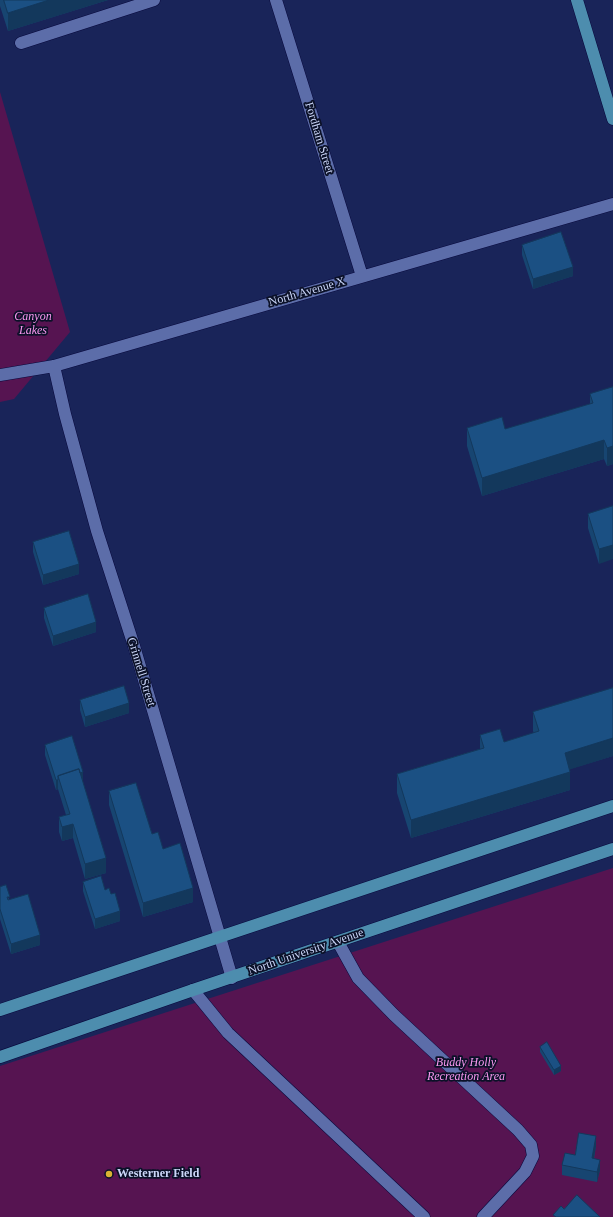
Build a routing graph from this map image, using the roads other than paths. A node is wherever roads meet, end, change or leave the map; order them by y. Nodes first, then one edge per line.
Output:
1 (154, 0) edge
2 (276, 0) edge
3 (577, 0) edge
4 (21, 43) dead end
5 (613, 119) edge
6 (613, 204) edge
7 (362, 276) junction
8 (54, 366) junction
9 (0, 375) edge
10 (613, 806) edge
11 (613, 849) edge
12 (219, 936) junction
13 (338, 942) junction
14 (232, 978) junction
15 (193, 990) junction
16 (0, 1010) edge
17 (0, 1057) edge
18 (424, 1217) edge
19 (483, 1217) edge

1 - 4 street
2 - 7 street, Fordham Street
3 - 5 main road
6 - 7 street, North Avenue X
7 - 8 street, North Avenue X
8 - 9 street, North Avenue X
8 - 12 street, Grinnell Street
10 - 12 main road
11 - 13 main road, North University Avenue
12 - 14 street, Grinnell Street
12 - 16 main road
13 - 14 main road, North University Avenue
13 - 19 street
14 - 15 main road, North University Avenue
15 - 17 main road, North University Avenue
15 - 18 street

